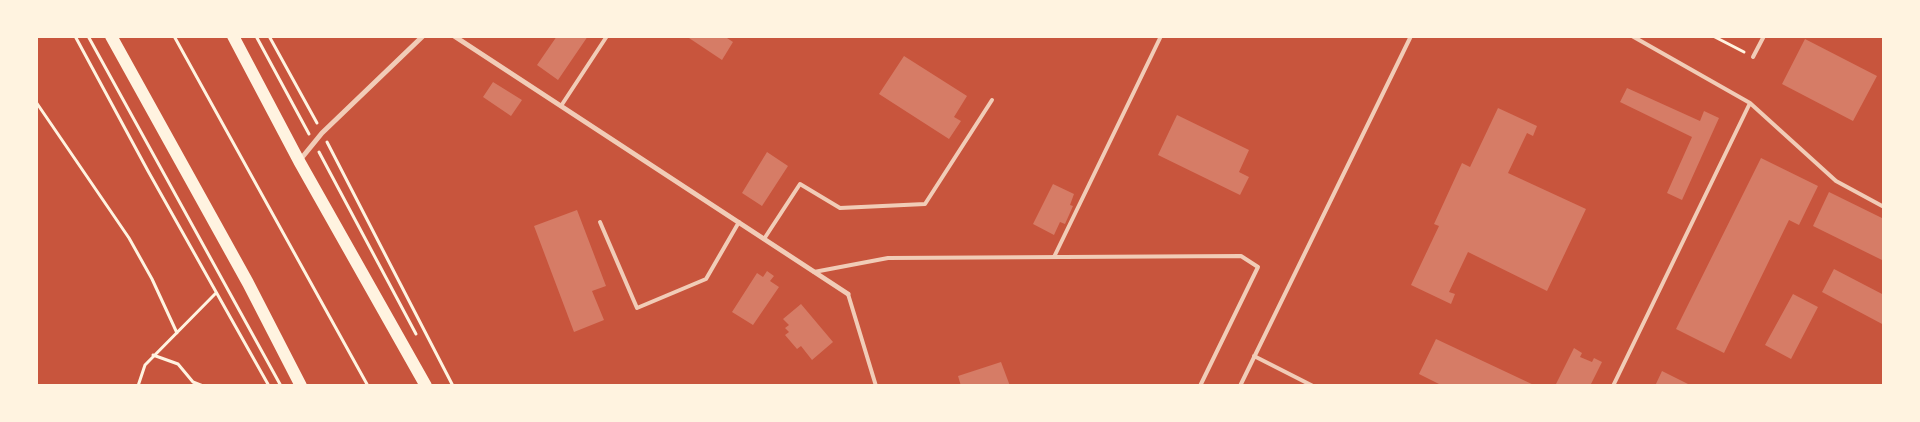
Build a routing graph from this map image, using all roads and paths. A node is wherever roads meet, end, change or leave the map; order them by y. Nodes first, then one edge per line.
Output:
1 (75, 36) edge
2 (88, 36) edge
3 (111, 36) edge
4 (174, 36) edge
5 (233, 36) edge
6 (256, 36) edge
7 (269, 36) edge
8 (423, 36) edge
9 (454, 36) edge
10 (607, 36) edge
11 (1161, 36) edge
12 (1411, 36) edge
13 (1632, 36) edge
14 (1713, 36) edge
15 (1764, 36) edge
16 (1754, 57) joint
17 (992, 100) dead end
18 (36, 102) edge
19 (1750, 103) junction
20 (561, 106) junction
21 (322, 132) junction
22 (314, 142) junction
23 (299, 162) junction
24 (1884, 207) edge
25 (600, 222) dead end
26 (739, 222) junction
27 (764, 239) junction
28 (1054, 257) junction
29 (814, 272) junction
30 (216, 293) junction
31 (848, 294) joint
32 (177, 333) junction
33 (420, 342) dead end
34 (154, 355) junction
35 (1254, 356) junction
36 (138, 386) edge
37 (203, 386) edge
38 (269, 386) edge
39 (281, 386) edge
40 (300, 386) edge
41 (368, 386) edge
42 (426, 386) edge
43 (452, 386) edge
44 (876, 386) edge
45 (1200, 386) edge
46 (1240, 386) edge
47 (1313, 386) edge
48 (1613, 386) edge

1 - 30 path
2 - 39 path
3 - 40 main road
4 - 41 path
5 - 23 main road
6 - 22 path
7 - 21 path
8 - 21 street
9 - 20 street
10 - 20 lane
11 - 28 lane
12 - 35 lane
13 - 19 lane
14 - 16 path
15 - 16 lane
17 - 27 lane
18 - 32 path
19 - 24 lane
19 - 48 lane
20 - 26 street
21 - 22 street
21 - 43 path
22 - 23 street
22 - 33 path
23 - 42 main road
25 - 26 lane
26 - 27 street
27 - 29 street
28 - 29 lane
28 - 45 lane
29 - 31 street
30 - 32 path
30 - 38 path
31 - 44 lane
32 - 34 path
34 - 36 path
34 - 37 path
35 - 46 lane
35 - 47 lane

